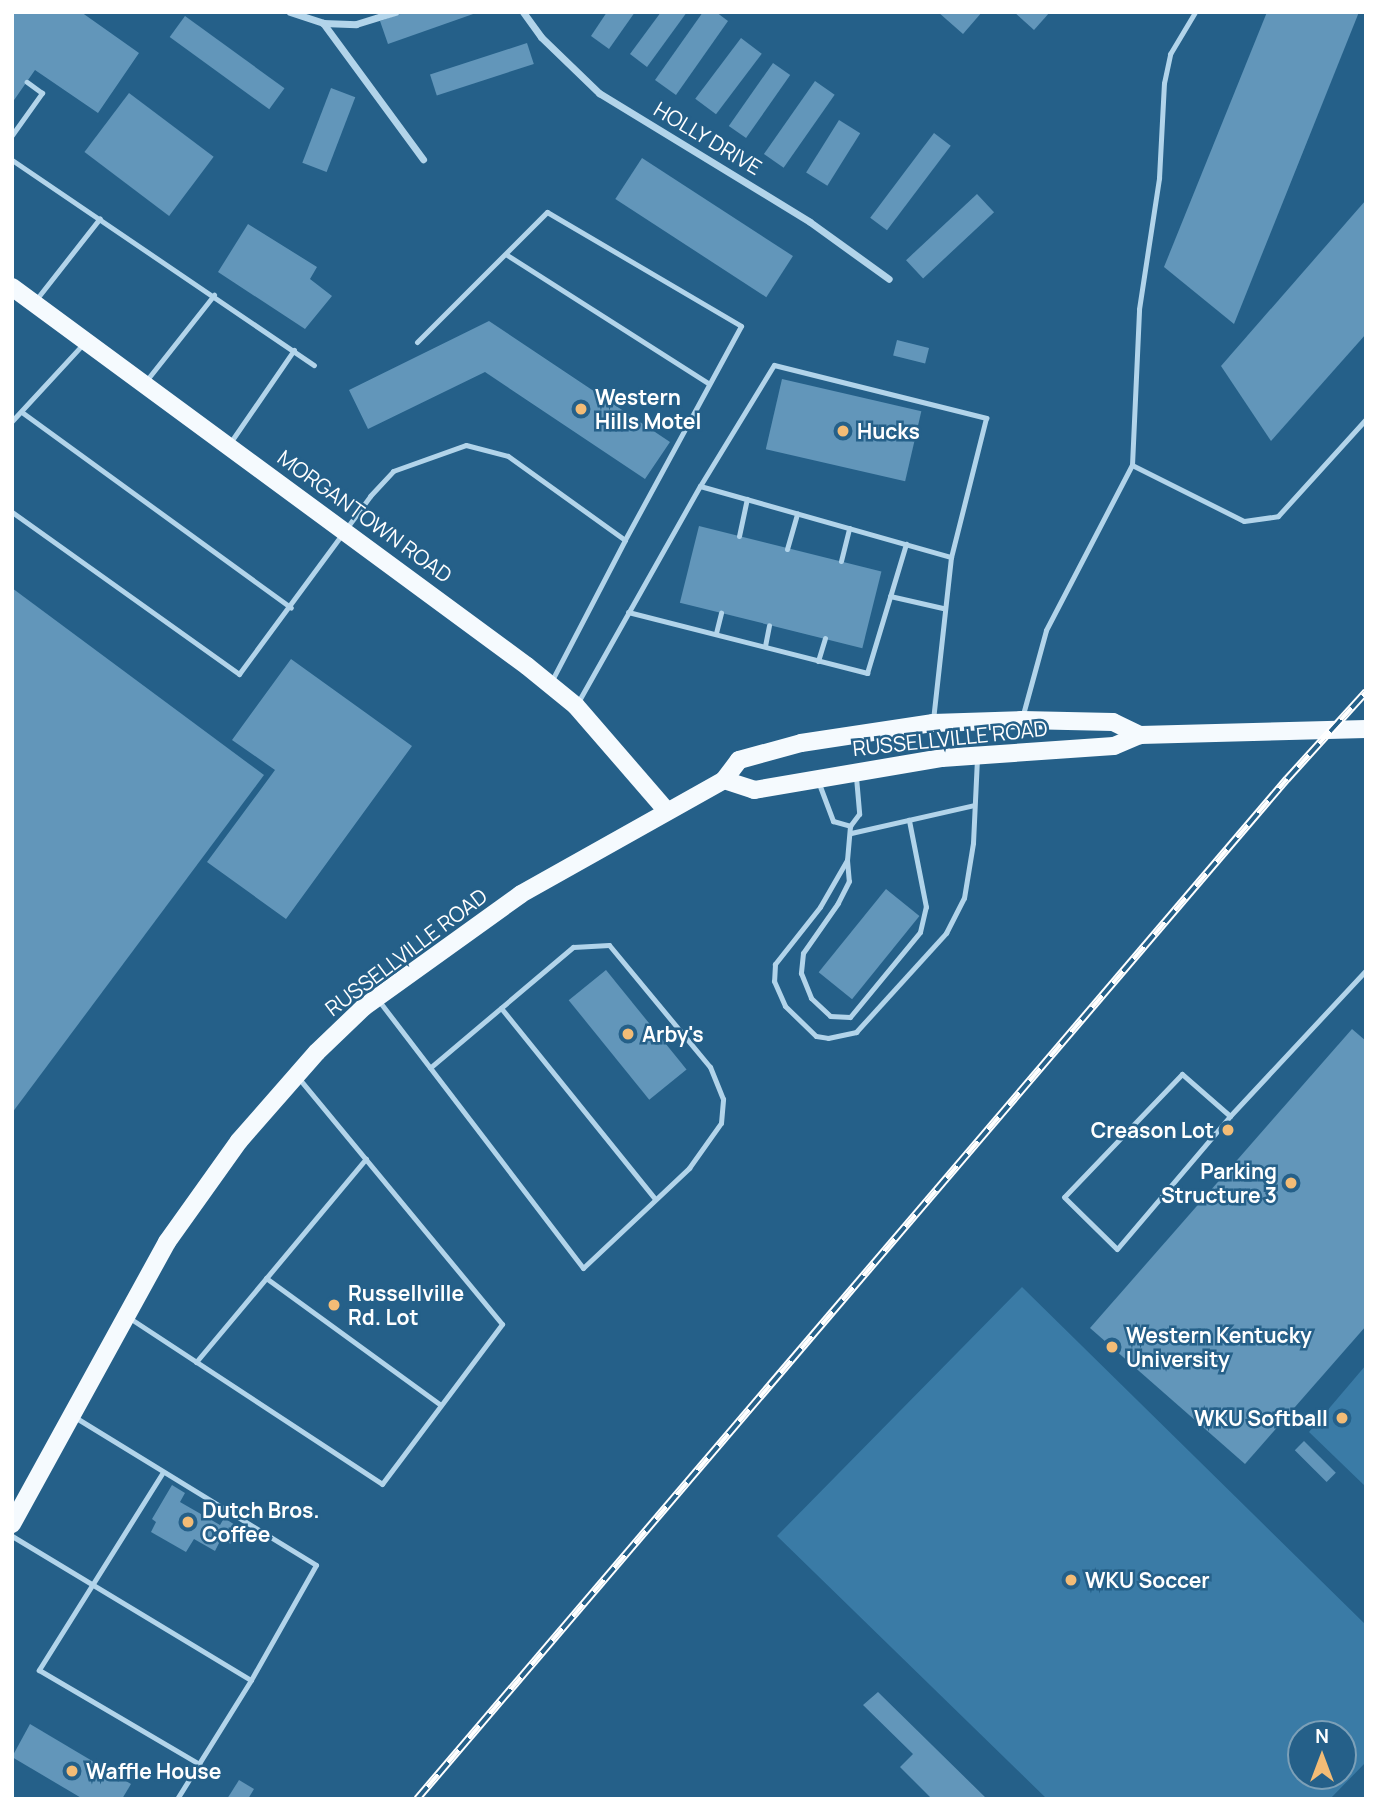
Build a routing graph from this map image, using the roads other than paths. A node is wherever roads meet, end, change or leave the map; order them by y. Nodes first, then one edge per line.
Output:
1 (290, 12) edge
2 (395, 12) edge
3 (523, 12) edge
4 (1195, 12) edge
5 (323, 23) junction
6 (27, 82) dead end
7 (12, 135) edge
8 (424, 159) dead end
9 (12, 160) edge
10 (100, 218) junction
11 (507, 256) junction
12 (889, 279) dead end
13 (12, 287) edge
14 (214, 295) junction
15 (34, 303) junction
16 (86, 341) junction
17 (417, 342) dead end
18 (293, 350) junction
19 (314, 365) dead end
20 (144, 383) junction
21 (708, 383) junction
22 (23, 413) junction
23 (1366, 419) edge
24 (12, 421) edge
25 (229, 445) junction
26 (1132, 465) junction
27 (700, 486) junction
28 (747, 499) junction
29 (12, 512) edge
30 (797, 513) junction
31 (849, 528) junction
32 (347, 529) junction
33 (739, 536) dead end
34 (625, 540) junction
35 (906, 544) junction
36 (787, 549) dead end
37 (951, 557) junction
38 (841, 561) dead end
39 (890, 596) junction
40 (291, 608) junction
41 (943, 608) junction
42 (628, 612) junction
43 (721, 613) dead end
44 (769, 625) dead end
45 (716, 633) junction
46 (825, 638) dead end
47 (765, 646) junction
48 (818, 661) junction
49 (550, 684) junction
50 (576, 706) junction
51 (1022, 720) junction
52 (933, 723) junction
53 (1366, 729) edge
54 (1140, 735) junction
55 (977, 754) junction
56 (855, 770) junction
57 (817, 778) junction
58 (724, 780) junction
59 (974, 805) junction
60 (666, 810) junction
61 (909, 820) junction
62 (850, 826) junction
63 (851, 833) junction
64 (848, 860) junction
65 (1366, 970) edge
66 (376, 998) junction
67 (501, 1008) junction
68 (430, 1068) junction
69 (296, 1075) junction
70 (1230, 1116) junction
71 (366, 1159) junction
72 (655, 1199) junction
73 (266, 1278) junction
74 (125, 1316) junction
75 (195, 1362) junction
76 (441, 1405) junction
77 (71, 1415) junction
78 (163, 1472) junction
79 (12, 1524) edge
80 (12, 1536) edge
81 (92, 1584) junction
82 (251, 1680) junction
83 (199, 1764) junction
84 (177, 1799) edge

1 - 5 street
2 - 5 street
3 - 12 street, HOLLY DRIVE
4 - 26 lane
5 - 8 street
6 - 7 lane
9 - 10 lane
10 - 14 lane
10 - 15 lane
11 - 17 lane
11 - 21 lane
11 - 21 lane
13 - 15 main road, MORGANTOWN ROAD
14 - 18 lane
14 - 20 lane
15 - 16 main road, MORGANTOWN ROAD
16 - 20 main road, MORGANTOWN ROAD
16 - 22 lane
18 - 19 lane
18 - 25 lane
20 - 25 main road, MORGANTOWN ROAD
21 - 34 lane
22 - 24 lane
22 - 40 lane
23 - 26 lane
25 - 32 main road, MORGANTOWN ROAD
26 - 51 lane
27 - 28 lane
27 - 37 lane
27 - 42 lane
28 - 30 lane
28 - 33 lane
29 - 40 lane
30 - 31 lane
30 - 36 lane
31 - 35 lane
31 - 38 lane
32 - 34 lane
32 - 40 lane
32 - 49 main road, MORGANTOWN ROAD
34 - 49 lane
35 - 37 lane
35 - 39 lane
37 - 41 lane
39 - 41 lane
39 - 48 lane
41 - 52 lane
42 - 45 lane
42 - 50 lane
43 - 45 lane
44 - 47 lane
45 - 47 lane
46 - 48 lane
47 - 48 lane
49 - 50 main road, MORGANTOWN ROAD
50 - 60 main road, MORGANTOWN ROAD
51 - 52 main road, RUSSELLVILLE ROAD
51 - 54 main road, RUSSELLVILLE ROAD
52 - 58 main road, RUSSELLVILLE ROAD
53 - 54 main road, RUSSELLVILLE ROAD
54 - 55 main road, RUSSELLVILLE ROAD
55 - 56 main road, RUSSELLVILLE ROAD
55 - 59 lane
56 - 57 main road, RUSSELLVILLE ROAD
56 - 62 lane
57 - 58 main road, RUSSELLVILLE ROAD
57 - 62 lane
58 - 60 main road, RUSSELLVILLE ROAD
59 - 61 lane
59 - 64 lane
60 - 66 main road, RUSSELLVILLE ROAD
61 - 63 lane
61 - 64 lane
62 - 63 lane
63 - 64 lane
65 - 70 lane
66 - 68 lane
66 - 69 main road, RUSSELLVILLE ROAD
67 - 68 lane
67 - 72 lane
67 - 72 lane
68 - 72 lane
69 - 71 lane
69 - 74 main road, RUSSELLVILLE ROAD
70 - 70 lane
71 - 73 lane
71 - 76 lane
73 - 75 lane
73 - 76 lane
74 - 75 lane
74 - 77 main road, RUSSELLVILLE ROAD
75 - 76 lane
77 - 78 lane
77 - 79 main road, RUSSELLVILLE ROAD
78 - 81 lane
78 - 82 lane
80 - 81 lane
81 - 82 lane
81 - 83 lane
82 - 83 lane
83 - 84 lane

